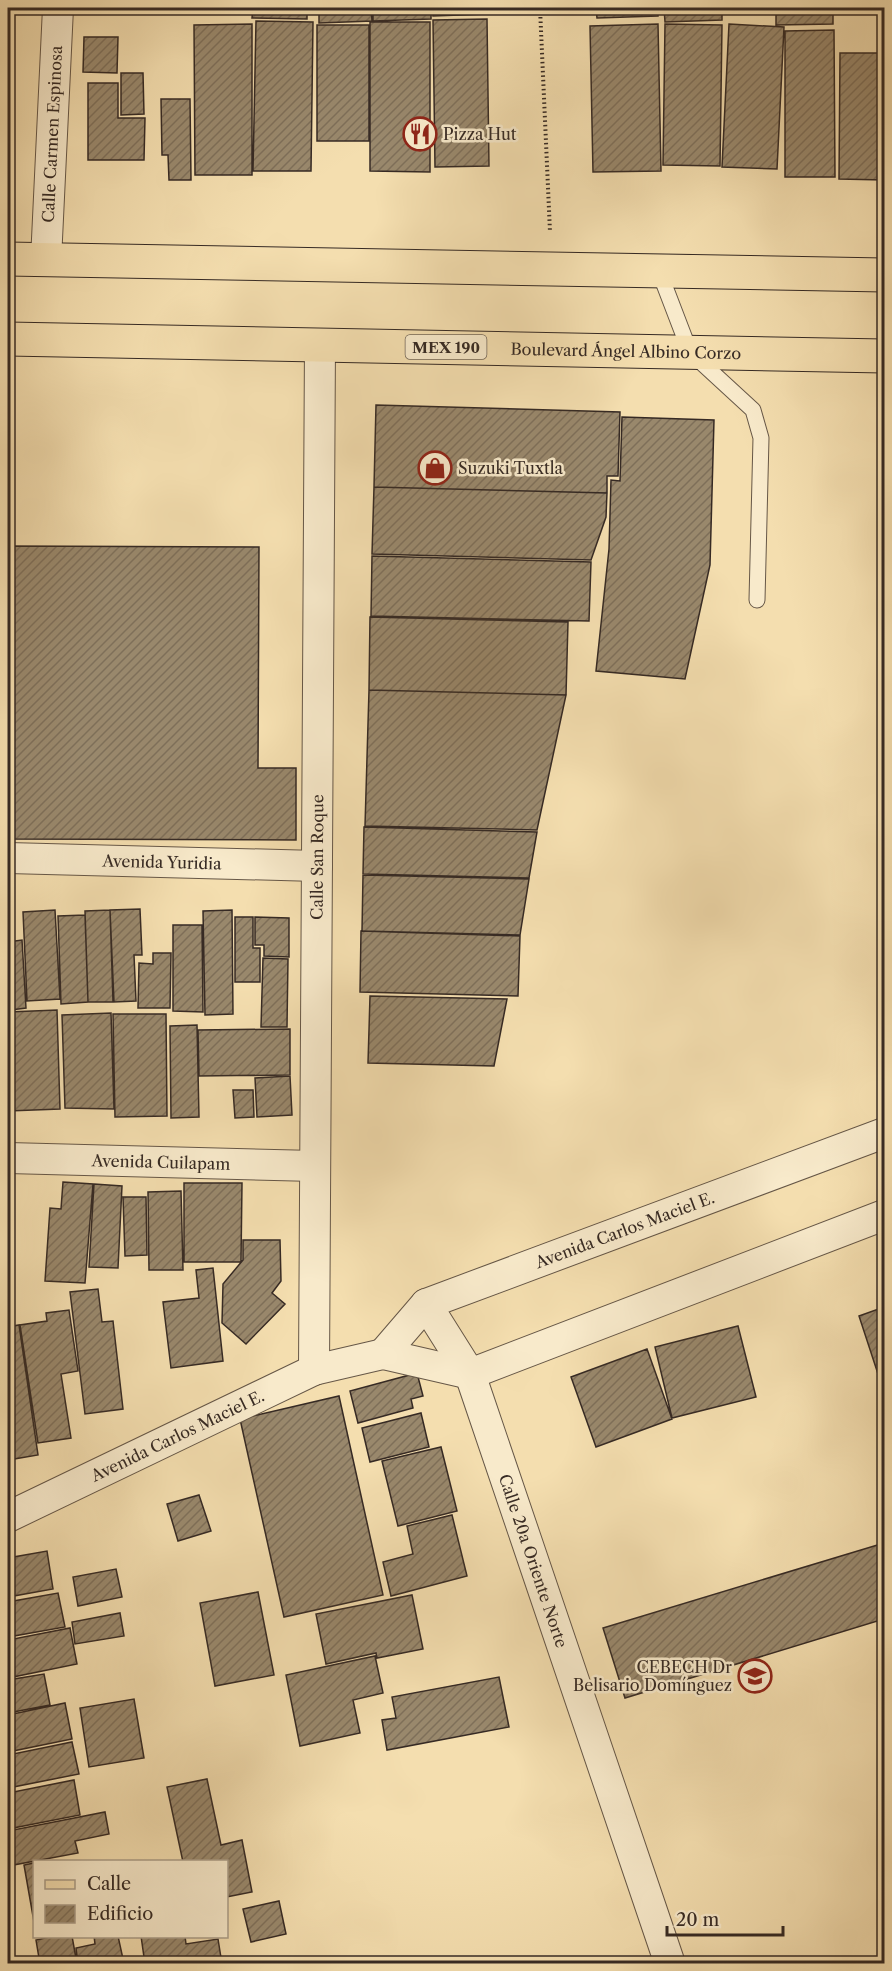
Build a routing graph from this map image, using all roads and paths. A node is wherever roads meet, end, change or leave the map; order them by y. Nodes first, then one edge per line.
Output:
1 (58, 8) edge
2 (540, 8) edge
3 (8, 259) edge
4 (46, 260) junction
5 (551, 268) junction
6 (659, 271) junction
7 (885, 275) edge
8 (8, 339) edge
9 (320, 344) junction
10 (690, 352) junction
11 (885, 356) edge
12 (757, 600) dead end
13 (8, 858) edge
14 (317, 866) junction
15 (885, 1133) edge
16 (8, 1158) edge
17 (315, 1166) junction
18 (885, 1215) edge
19 (426, 1304) junction
20 (383, 1354) junction
21 (314, 1370) junction
22 (470, 1374) junction
23 (8, 1517) edge
24 (670, 1964) edge

1 - 4 street, Calle Carmen Espinosa
2 - 5 path
3 - 4 main road
4 - 5 main road
5 - 6 main road
6 - 7 main road
6 - 10 lane
8 - 9 main road, Boulevard Ángel Albino Corzo / MEX 190
9 - 10 main road, Boulevard Ángel Albino Corzo / MEX 190
9 - 14 street, Calle San Roque
10 - 11 main road, Boulevard Ángel Albino Corzo / MEX 190
10 - 12 lane
13 - 14 street, Avenida Yuridia
14 - 17 street, Calle San Roque
15 - 19 street, Avenida Carlos Maciel E.
16 - 17 street, Avenida Cuilapam
17 - 21 street, Calle San Roque
18 - 22 street
19 - 20 street, Avenida Carlos Maciel E.
19 - 22 street, Calle 20a Oriente Norte
20 - 21 street, Avenida Carlos Maciel E.
20 - 22 street, Avenida Carlos Maciel E.
21 - 23 street, Avenida Carlos Maciel E.
22 - 24 street, Calle 20a Oriente Norte

